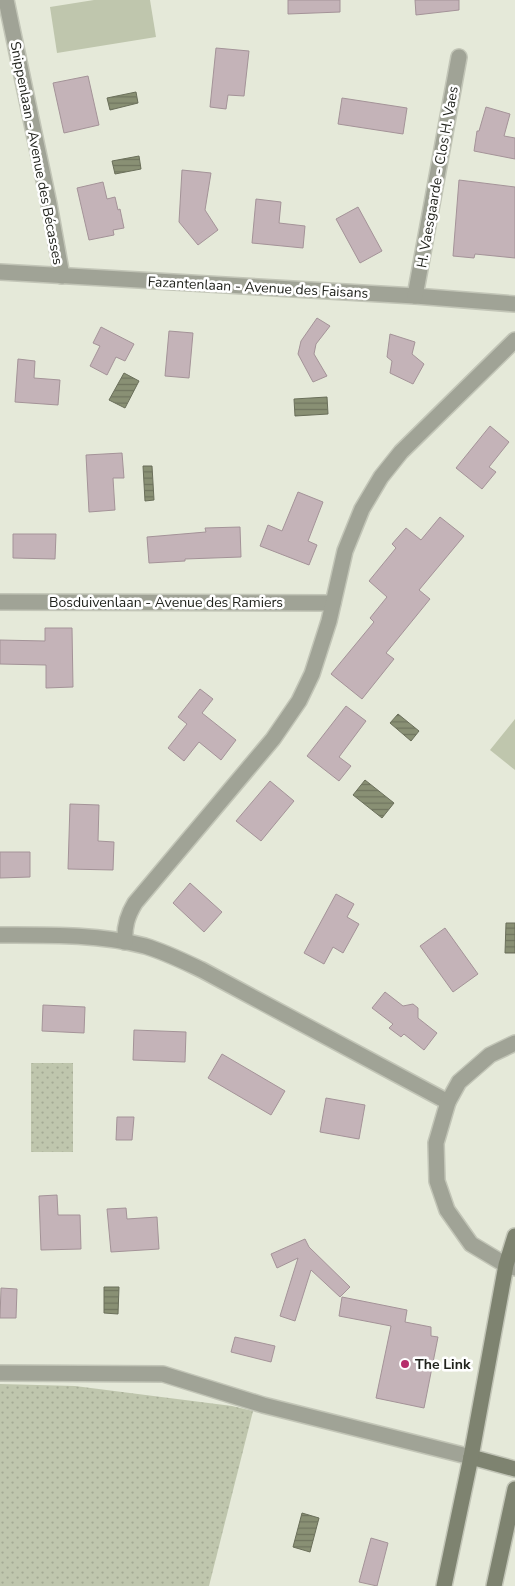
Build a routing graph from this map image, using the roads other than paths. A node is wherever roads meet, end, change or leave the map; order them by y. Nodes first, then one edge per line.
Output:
1 (6, 0) edge
2 (459, 57) dead end
3 (0, 272) edge
4 (62, 276) junction
5 (415, 296) junction
6 (515, 304) edge
7 (515, 340) edge
8 (0, 602) edge
9 (333, 602) junction
10 (0, 935) edge
11 (125, 942) junction
12 (515, 1043) edge
13 (448, 1102) junction
14 (515, 1236) edge
15 (511, 1266) edge
16 (0, 1373) edge
17 (471, 1457) junction
18 (515, 1468) edge
19 (515, 1489) edge
20 (444, 1586) edge
21 (494, 1586) edge

1 - 4 street, Snippenlaan - Avenue des Bécasses
2 - 5 street, H. Vaesgaarde - Clos H. Vaes
3 - 4 street, Fazantenlaan - Avenue des Faisans
4 - 5 street, Fazantenlaan - Avenue des Faisans
5 - 6 street, Fazantenlaan - Avenue des Faisans
7 - 9 street
8 - 9 street, Bosduivenlaan - Avenue des Ramiers
9 - 11 street
10 - 11 street
11 - 13 street
12 - 13 street
13 - 15 street
14 - 15 street
15 - 17 street
16 - 17 street
17 - 18 street
17 - 20 street
19 - 21 street

